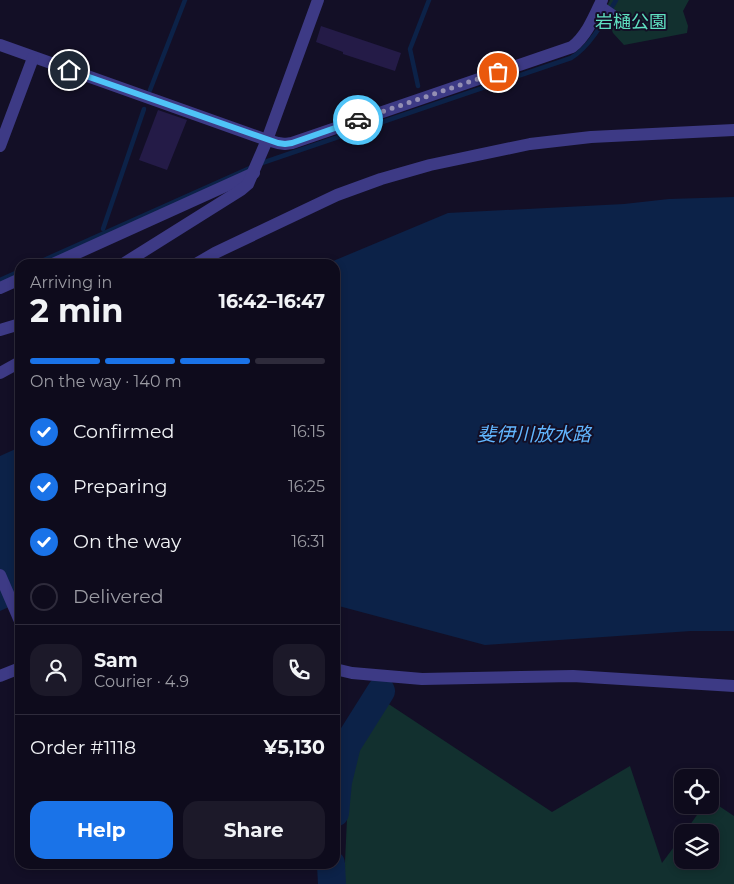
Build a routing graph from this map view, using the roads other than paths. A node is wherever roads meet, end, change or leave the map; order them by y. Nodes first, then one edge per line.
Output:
1 (318, 0) edge
2 (606, 8) edge
3 (0, 45) edge
4 (33, 58) junction
5 (734, 130) edge
6 (268, 140) junction
7 (0, 146) edge
8 (256, 168) junction
9 (64, 259) edge
10 (130, 259) edge
11 (204, 259) edge
12 (15, 281) edge
13 (0, 288) edge
14 (15, 326) edge
15 (0, 330) edge
16 (15, 365) edge
17 (0, 373) edge
18 (0, 575) edge
19 (15, 610) edge
20 (15, 670) edge
21 (340, 670) edge
22 (0, 676) edge
23 (734, 686) edge

1 - 6 street
2 - 6 street
3 - 4 street
4 - 6 street
4 - 7 street
5 - 11 street
6 - 8 street
8 - 9 street
8 - 10 street
12 - 13 street
14 - 15 street
16 - 17 street
18 - 19 street
20 - 22 street
21 - 23 street

